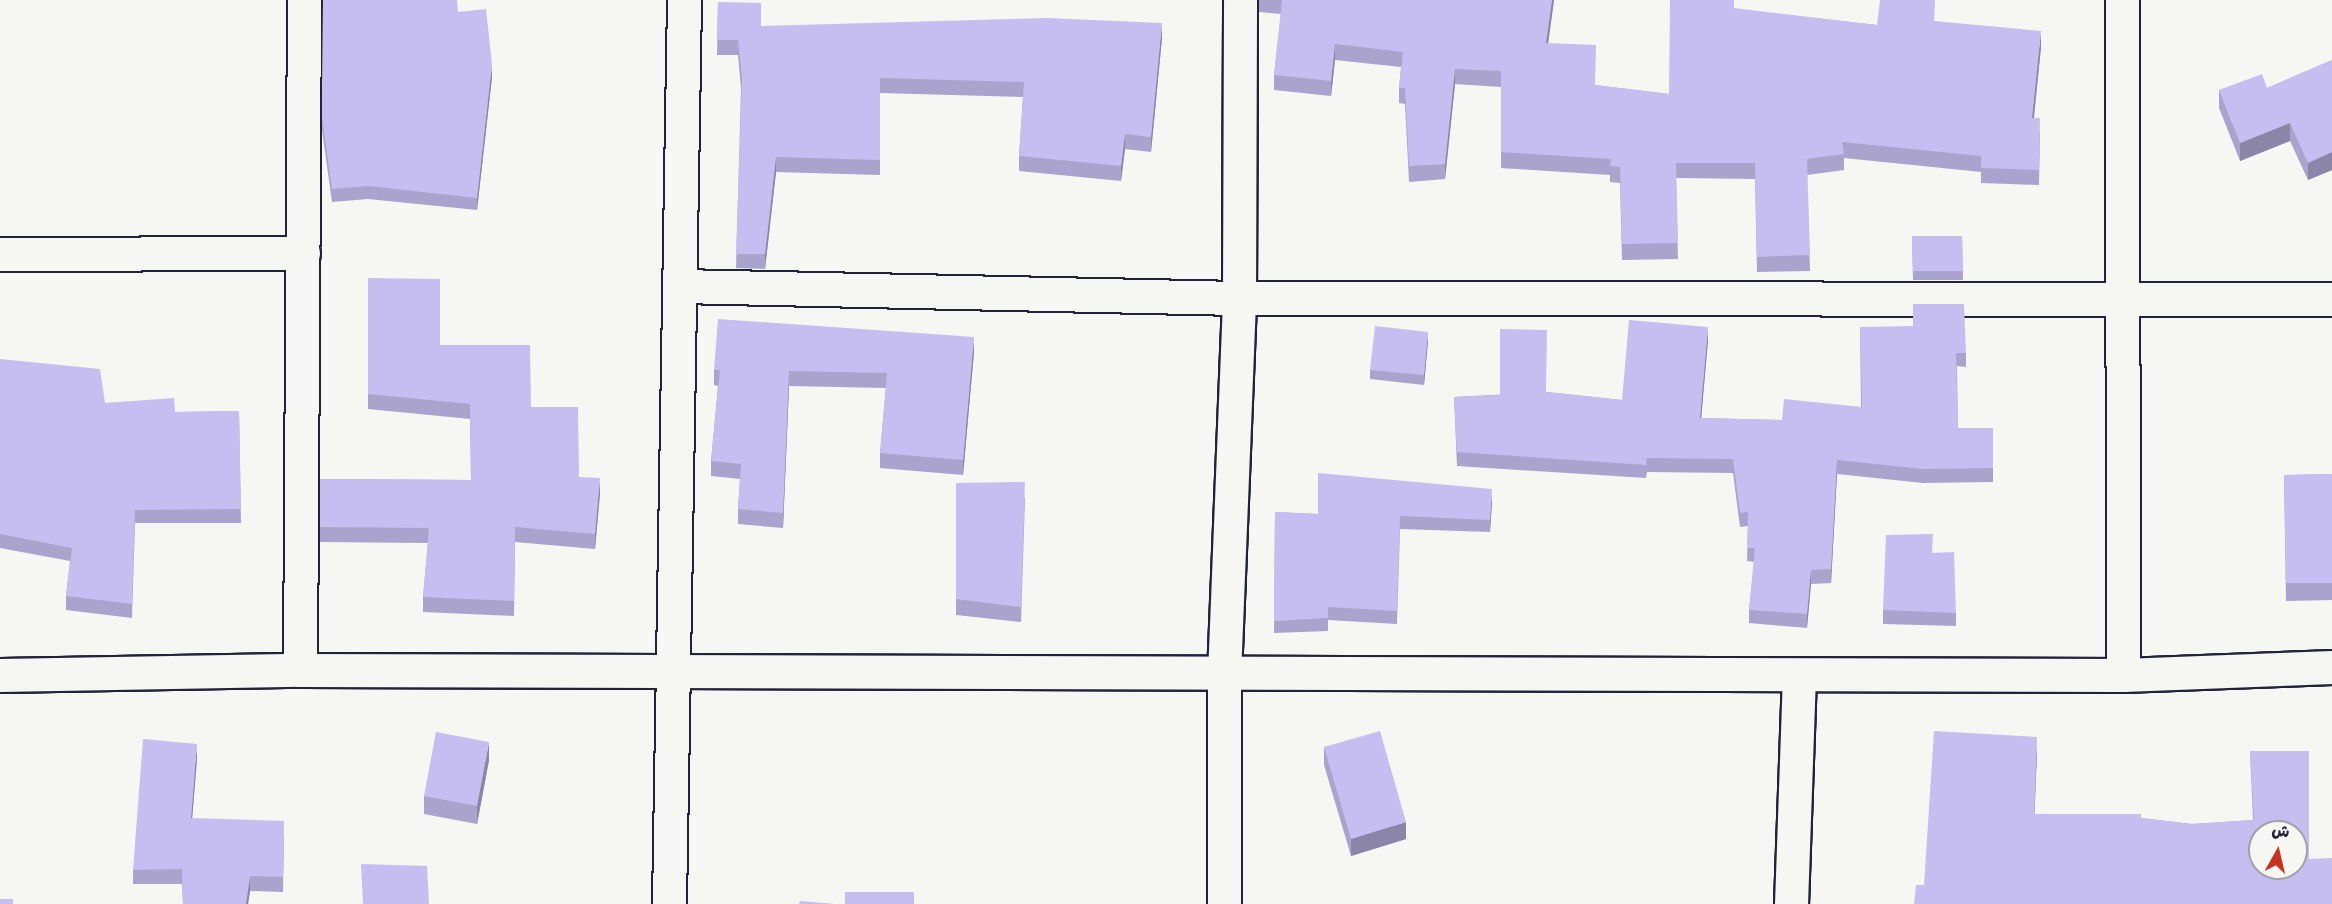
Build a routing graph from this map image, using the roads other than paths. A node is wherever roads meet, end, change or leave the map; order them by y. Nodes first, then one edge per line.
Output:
1 (304, 0) edge
2 (684, 0) edge
3 (1240, 0) edge
4 (2122, 0) edge
5 (303, 253) junction
6 (0, 254) edge
7 (680, 286) junction
8 (1239, 298) junction
9 (2124, 298) junction
10 (2332, 299) edge
11 (2332, 667) edge
12 (300, 670) junction
13 (674, 672) junction
14 (0, 675) edge
15 (1224, 675) junction
16 (1799, 675) junction
17 (2123, 675) junction
18 (669, 904) edge
19 (1224, 904) edge
20 (1791, 904) edge

1 - 5 street
2 - 7 street
3 - 8 street
4 - 9 street
5 - 6 street
5 - 12 street
7 - 8 street
7 - 13 street
8 - 9 street
8 - 15 street
9 - 10 street
9 - 17 street
11 - 17 street
12 - 13 street
12 - 14 street
13 - 15 street
13 - 18 street
15 - 16 street
15 - 19 street
16 - 17 street
16 - 20 street

